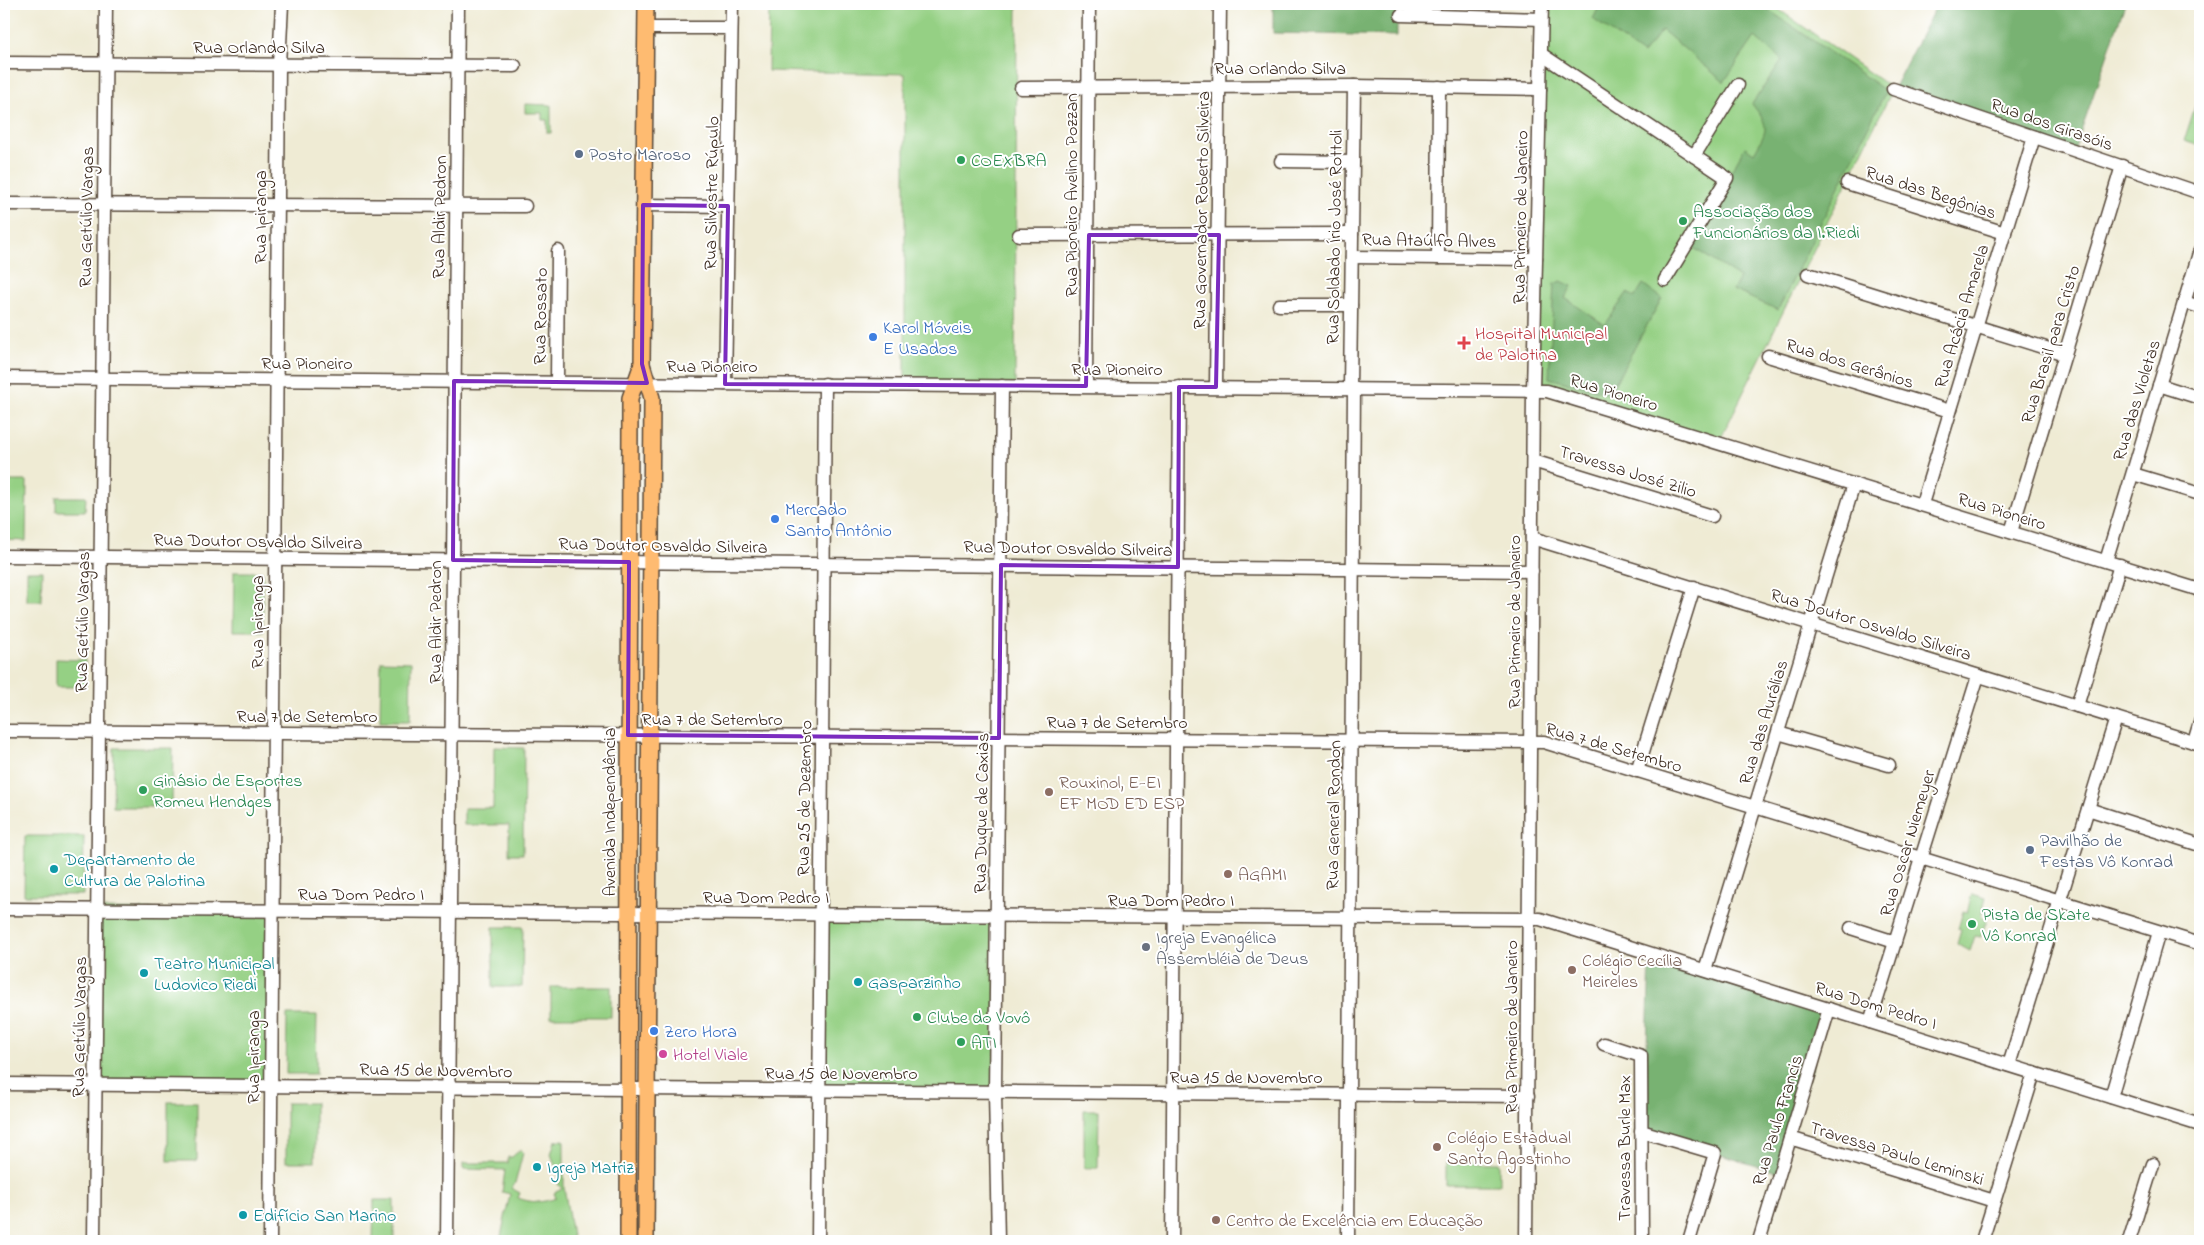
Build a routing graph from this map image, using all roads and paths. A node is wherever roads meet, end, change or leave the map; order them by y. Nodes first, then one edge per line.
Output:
1 (106, 4) edge
2 (282, 4) edge
3 (458, 4) edge
4 (646, 4) edge
5 (732, 4) edge
6 (1089, 4) edge
7 (1220, 4) edge
8 (1542, 4) edge
9 (1401, 15) dead end
10 (1542, 19) junction
11 (646, 28) junction
12 (731, 28) junction
13 (1541, 54) junction
14 (4, 63) edge
15 (105, 64) junction
16 (279, 65) junction
17 (458, 66) junction
18 (515, 66) dead end
19 (1738, 85) dead end
20 (1220, 86) junction
21 (1354, 86) junction
22 (1088, 87) junction
23 (1439, 87) junction
24 (1021, 88) dead end
25 (1894, 88) dead end
26 (1540, 89) junction
27 (2034, 137) junction
28 (1694, 156) junction
29 (1281, 161) dead end
30 (1353, 162) junction
31 (2122, 166) junction
32 (1847, 183) dead end
33 (2200, 193) edge
34 (4, 204) edge
35 (104, 204) junction
36 (278, 205) junction
37 (643, 205) junction
38 (457, 206) junction
39 (525, 206) dead end
40 (728, 206) junction
41 (1352, 234) junction
42 (2005, 234) junction
43 (1089, 235) junction
44 (1219, 235) junction
45 (1020, 236) dead end
46 (2200, 250) edge
47 (558, 251) dead end
48 (1352, 257) junction
49 (1438, 258) junction
50 (1536, 259) junction
51 (1808, 274) dead end
52 (1665, 280) dead end
53 (2184, 302) junction
54 (1279, 305) dead end
55 (1351, 305) junction
56 (2200, 307) edge
57 (1976, 326) junction
58 (2065, 354) junction
59 (1768, 356) dead end
60 (4, 378) edge
61 (102, 379) junction
62 (276, 380) junction
63 (454, 382) junction
64 (557, 382) junction
65 (641, 383) junction
66 (725, 384) junction
67 (825, 384) junction
68 (2159, 385) junction
69 (1002, 386) junction
70 (1086, 386) junction
71 (1179, 387) junction
72 (1216, 387) junction
73 (1352, 388) junction
74 (1533, 390) junction
75 (2200, 398) edge
76 (1950, 411) junction
77 (1533, 461) junction
78 (2133, 474) junction
79 (1854, 484) junction
80 (2200, 494) edge
81 (1922, 504) junction
82 (1712, 516) dead end
83 (2011, 532) junction
84 (1532, 538) junction
85 (4, 556) edge
86 (101, 556) junction
87 (275, 558) junction
88 (453, 560) junction
89 (2106, 561) junction
90 (629, 562) junction
91 (651, 562) junction
92 (823, 564) junction
93 (1000, 565) junction
94 (2120, 565) junction
95 (1178, 567) junction
96 (1353, 569) junction
97 (1532, 570) junction
98 (1694, 587) junction
99 (2200, 590) edge
100 (1812, 623) junction
101 (1978, 676) junction
102 (2077, 706) junction
103 (2116, 718) junction
104 (2200, 722) edge
105 (4, 731) edge
106 (99, 732) junction
107 (274, 733) junction
108 (1778, 733) junction
109 (451, 734) junction
110 (628, 735) junction
111 (650, 736) junction
112 (822, 737) junction
113 (999, 738) junction
114 (1177, 740) junction
115 (1352, 741) junction
116 (1530, 742) junction
117 (2197, 743) edge
118 (1889, 765) dead end
119 (1637, 771) junction
120 (1755, 807) junction
121 (2088, 809) junction
122 (2200, 844) edge
123 (1921, 858) junction
124 (2060, 901) junction
125 (4, 909) edge
126 (97, 909) junction
127 (272, 911) junction
128 (450, 912) junction
129 (628, 914) junction
130 (648, 914) junction
131 (820, 915) junction
132 (997, 916) junction
133 (1175, 918) junction
134 (1350, 919) junction
135 (1535, 919) junction
136 (1851, 928) dead end
137 (2158, 932) junction
138 (1895, 942) junction
139 (2200, 944) edge
140 (1705, 970) junction
141 (1829, 1009) junction
142 (1870, 1022) junction
143 (1604, 1044) dead end
144 (2009, 1065) junction
145 (2034, 1073) junction
146 (4, 1084) edge
147 (96, 1085) junction
148 (271, 1086) junction
149 (448, 1088) junction
150 (647, 1089) junction
151 (628, 1090) junction
152 (819, 1091) junction
153 (996, 1092) junction
154 (1174, 1094) junction
155 (1349, 1095) junction
156 (1528, 1096) junction
157 (2111, 1097) junction
158 (2200, 1125) edge
159 (1641, 1131) junction
160 (1790, 1138) junction
161 (2153, 1164) dead end
162 (1994, 1201) junction
163 (94, 1241) edge
164 (270, 1241) edge
165 (447, 1241) edge
166 (628, 1241) edge
167 (646, 1241) edge
168 (818, 1241) edge
169 (998, 1241) edge
170 (1172, 1241) edge
171 (1348, 1241) edge
172 (1526, 1241) edge
173 (1642, 1241) edge
174 (1689, 1241) edge
175 (1759, 1241) edge
176 (1982, 1241) edge
177 (2129, 1241) edge

1 - 15 street, Rua Getúlio Vargas
2 - 16 street, Rua Ipiranga
3 - 17 street, Rua Aldir Pedron
4 - 11 main road
5 - 12 street, Rua Silvestre Rúpulo
6 - 22 street, Rua Pioneiro Avelino Pozzan
7 - 20 street, Rua Governador Roberto Silveira
8 - 10 street, Rua Primeiro de Janeiro
9 - 10 street
10 - 13 street, Rua Primeiro de Janeiro
11 - 12 street
11 - 37 main road
12 - 40 street, Rua Silvestre Rúpulo
13 - 26 street, Rua Primeiro de Janeiro
13 - 28 street
14 - 15 street, Rua Orlando Silva
15 - 16 street, Rua Orlando Silva
15 - 35 street, Rua Getúlio Vargas
16 - 17 street, Rua Orlando Silva
16 - 36 street, Rua Ipiranga
17 - 18 street, Rua Orlando Silva
17 - 38 street, Rua Aldir Pedron
19 - 28 street
20 - 21 street, Rua Orlando Silva
20 - 22 street, Rua Orlando Silva
20 - 44 street, Rua Governador Roberto Silveira
21 - 23 street, Rua Orlando Silva
21 - 30 street, Rua Soldado Írio José Rottoli
22 - 24 street, Rua Orlando Silva
22 - 43 street, Rua Pioneiro Avelino Pozzan
23 - 26 street, Rua Orlando Silva
23 - 49 street
25 - 27 street, Rua dos Girasóis
26 - 50 street, Rua Primeiro de Janeiro
27 - 31 street, Rua dos Girasóis
27 - 42 street, Rua Acácia Amarela
28 - 52 street
29 - 30 street
30 - 41 street, Rua Soldado Írio José Rottoli
31 - 33 street, Rua dos Girasóis
31 - 58 street, Rua Brasil para Cristo
32 - 42 street, Rua das Begônias
34 - 35 street
35 - 36 street
35 - 61 street, Rua Getúlio Vargas
36 - 38 street
36 - 62 street, Rua Ipiranga
37 - 40 street
37 - 65 main road
38 - 39 street
38 - 63 street, Rua Aldir Pedron
40 - 66 street, Rua Silvestre Rúpulo
41 - 44 street, Rua Ataúlfo Alves
41 - 48 street, Rua Soldado Írio José Rottoli
42 - 57 street, Rua Acácia Amarela
43 - 44 street, Rua Ataúlfo Alves
43 - 45 street, Rua Ataúlfo Alves
43 - 70 street, Rua Pioneiro Avelino Pozzan
44 - 72 street, Rua Governador Roberto Silveira
46 - 53 street, Rua das Violetas
47 - 64 street, Rua Rossato
48 - 49 street, Rua Ataúlfo Alves
48 - 55 street, Rua Soldado Írio José Rottoli
49 - 50 street, Rua Ataúlfo Alves
50 - 74 street, Rua Primeiro de Janeiro
51 - 57 street
53 - 56 street
53 - 68 street, Rua das Violetas
54 - 55 street
55 - 73 street, Rua Soldado Írio José Rottoli
57 - 58 street
57 - 76 street, Rua Acácia Amarela
58 - 83 street, Rua Brasil para Cristo
59 - 76 street, Rua dos Gerânios
60 - 61 street, Rua Pioneiro
61 - 62 street, Rua Pioneiro
61 - 86 street, Rua Getúlio Vargas
62 - 63 street, Rua Pioneiro
62 - 87 street, Rua Ipiranga
63 - 64 street, Rua Pioneiro
63 - 88 street, Rua Aldir Pedron
64 - 65 street, Rua Pioneiro
65 - 66 street, Rua Pioneiro
65 - 90 main road, Avenida Independência
65 - 91 main road
66 - 67 street, Rua Pioneiro
67 - 69 street, Rua Pioneiro
67 - 92 street, Rua 25 de Dezembro
68 - 75 street
68 - 78 street, Rua das Violetas
69 - 70 street, Rua Pioneiro
69 - 93 street, Rua Duque de Caxias
70 - 71 street, Rua Pioneiro
71 - 72 street, Rua Pioneiro
71 - 95 street
72 - 73 street, Rua Pioneiro
73 - 74 street, Rua Pioneiro
73 - 96 street, Rua General Rondon
74 - 77 street, Rua Primeiro de Janeiro
74 - 79 street, Rua Pioneiro
76 - 81 street, Rua Acácia Amarela
77 - 82 street, Travessa José Zilio
77 - 84 street, Rua Primeiro de Janeiro
78 - 80 street
78 - 89 street, Rua das Violetas
79 - 81 street, Rua Pioneiro
79 - 100 street, Rua das Aurálias
81 - 83 street, Rua Pioneiro
83 - 89 street, Rua Pioneiro
84 - 97 street, Rua Primeiro de Janeiro
84 - 98 street, Rua Doutor Osvaldo Silveira
85 - 86 street, Rua Doutor Osvaldo Silveira
86 - 87 street, Rua Doutor Osvaldo Silveira
86 - 106 street, Rua Getúlio Vargas
87 - 88 street, Rua Doutor Osvaldo Silveira
87 - 107 street, Rua Ipiranga
88 - 90 street, Rua Doutor Osvaldo Silveira
88 - 109 street, Rua Aldir Pedron
89 - 94 street, Rua Pioneiro
90 - 91 street, Rua Doutor Osvaldo Silveira
90 - 110 main road, Avenida Independência
91 - 92 street, Rua Doutor Osvaldo Silveira
91 - 111 main road
92 - 93 street, Rua Doutor Osvaldo Silveira
92 - 112 street, Rua 25 de Dezembro
93 - 95 street, Rua Doutor Osvaldo Silveira
93 - 113 street, Rua Duque de Caxias
94 - 99 street, Rua Pioneiro
94 - 102 street
95 - 96 street, Rua Doutor Osvaldo Silveira
95 - 114 street
96 - 97 street, Rua Doutor Osvaldo Silveira
96 - 115 street, Rua General Rondon
97 - 116 street, Rua Primeiro de Janeiro
98 - 100 street, Rua Doutor Osvaldo Silveira
98 - 119 street
100 - 101 street, Rua Doutor Osvaldo Silveira
100 - 108 street, Rua das Aurálias
101 - 102 street, Rua Doutor Osvaldo Silveira
101 - 123 street, Rua Oscar Niemeyer
102 - 103 street, Rua Doutor Osvaldo Silveira
103 - 117 street, Rua Doutor Osvaldo Silveira
103 - 121 street
104 - 117 street
105 - 106 street, Rua 7 de Setembro
106 - 107 street, Rua 7 de Setembro
106 - 126 street, Rua Getúlio Vargas
107 - 109 street, Rua 7 de Setembro
107 - 127 street, Rua Ipiranga
108 - 118 street
108 - 120 street, Rua das Aurálias
109 - 110 street, Rua 7 de Setembro
109 - 128 street, Rua Aldir Pedron
110 - 111 street, Rua 7 de Setembro
110 - 129 main road, Avenida Independência
111 - 112 street, Rua 7 de Setembro
111 - 130 main road
112 - 113 street, Rua 7 de Setembro
112 - 131 street, Rua 25 de Dezembro
113 - 114 street, Rua 7 de Setembro
113 - 132 street, Rua Duque de Caxias
114 - 115 street, Rua 7 de Setembro
114 - 133 street
115 - 116 street, Rua 7 de Setembro
115 - 134 street, Rua General Rondon
116 - 119 street, Rua 7 de Setembro
116 - 135 street, Rua Primeiro de Janeiro
119 - 120 street, Rua 7 de Setembro
120 - 123 street, Rua 7 de Setembro
120 - 140 street, Rua das Aurálias
121 - 122 street
121 - 124 street
123 - 124 street, Rua 7 de Setembro
123 - 138 street, Rua Oscar Niemeyer
124 - 137 street, Rua 7 de Setembro
124 - 144 street
125 - 126 street, Rua Dom Pedro I
126 - 127 street, Rua Dom Pedro I
126 - 147 street, Rua Getúlio Vargas
127 - 128 street, Rua Dom Pedro I
127 - 148 street, Rua Ipiranga
128 - 129 street, Rua Dom Pedro I
128 - 149 street, Rua Aldir Pedron
129 - 130 street, Rua Dom Pedro I
129 - 151 main road, Avenida Independência
130 - 131 street, Rua Dom Pedro I
130 - 150 main road
131 - 132 street, Rua Dom Pedro I
131 - 152 street, Rua 25 de Dezembro
132 - 133 street, Rua Dom Pedro I
132 - 153 street, Rua Duque de Caxias
133 - 134 street, Rua Dom Pedro I
133 - 154 street
134 - 135 street, Rua Dom Pedro I
134 - 155 street, Rua General Rondon
135 - 140 street, Rua Dom Pedro I
135 - 156 street, Rua Primeiro de Janeiro
136 - 138 street
137 - 139 street, Rua 7 de Setembro
137 - 157 street
138 - 142 street, Rua Oscar Niemeyer
140 - 141 street, Rua Dom Pedro I
141 - 142 street, Rua Dom Pedro I
141 - 160 street, Rua Paulo Francis
142 - 144 street, Rua Dom Pedro I
143 - 159 street, Travessa Burle Max
144 - 145 street, Rua Dom Pedro I
145 - 157 street, Rua Dom Pedro I
145 - 162 street
146 - 147 street, Rua 15 de Novembro
147 - 148 street, Rua 15 de Novembro
147 - 163 street, Rua Getúlio Vargas
148 - 149 street, Rua 15 de Novembro
148 - 164 street, Rua Ipiranga
149 - 151 street, Rua 15 de Novembro
149 - 165 street, Rua Aldir Pedron
150 - 151 street, Rua 15 de Novembro
150 - 152 street, Rua 15 de Novembro
150 - 167 main road
151 - 166 main road, Avenida Independência
152 - 153 street, Rua 15 de Novembro
152 - 168 street, Rua 25 de Dezembro
153 - 154 street, Rua 15 de Novembro
153 - 169 street, Rua Duque de Caxias
154 - 155 street, Rua 15 de Novembro
154 - 170 street
155 - 156 street, Rua 15 de Novembro
155 - 171 street, Rua General Rondon
156 - 172 street, Rua Primeiro de Janeiro
157 - 158 street, Rua Dom Pedro I
159 - 173 street, Travessa Burle Max
159 - 174 street
160 - 162 street, Travessa Paulo Leminski
160 - 175 street, Rua Paulo Francis
161 - 177 street
162 - 176 street

